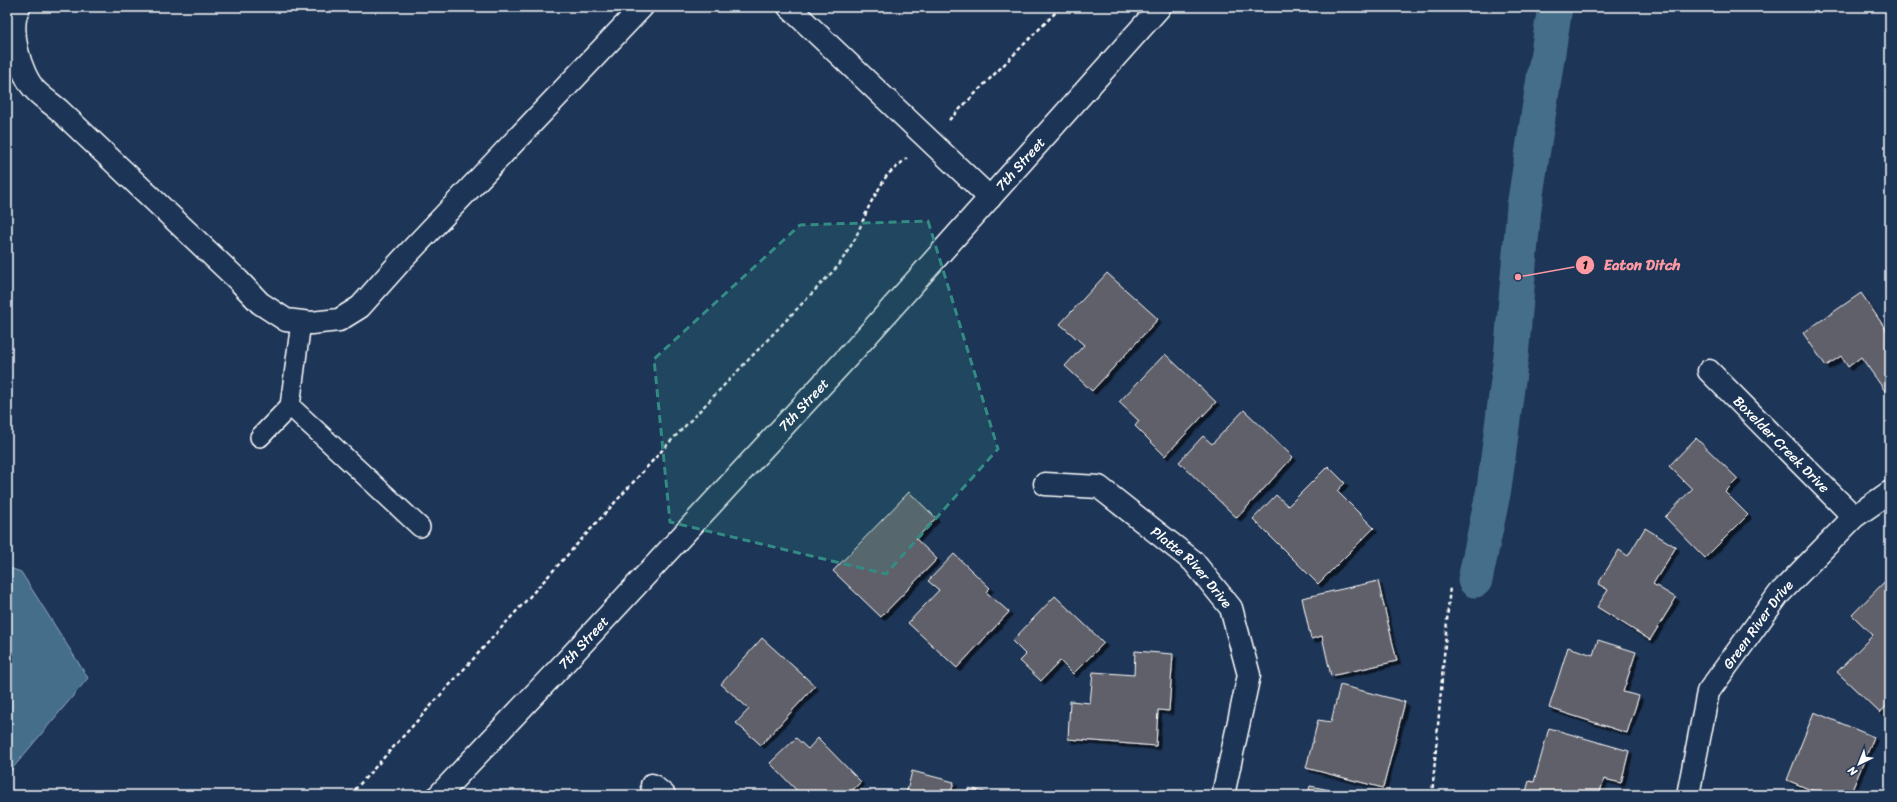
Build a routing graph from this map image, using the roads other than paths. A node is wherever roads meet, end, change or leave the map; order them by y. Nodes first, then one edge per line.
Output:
1 (19, 7) edge
2 (642, 7) edge
3 (789, 7) edge
4 (1160, 7) edge
5 (990, 198) junction
6 (301, 322) junction
7 (1709, 371) dead end
8 (290, 406) junction
9 (260, 437) dead end
10 (1045, 484) dead end
11 (1890, 492) edge
12 (1854, 517) junction
13 (420, 527) dead end
14 (438, 795) edge
15 (1223, 795) edge
16 (1688, 795) edge

1 - 6 street
2 - 6 street
3 - 5 street
4 - 5 street, 7th Street
5 - 14 street, 7th Street
6 - 8 lane
7 - 12 street, Boxelder Creek Drive
8 - 9 lane
8 - 13 lane
10 - 15 street, Platte River Drive
11 - 12 street, Green River Drive
12 - 16 street, Green River Drive

